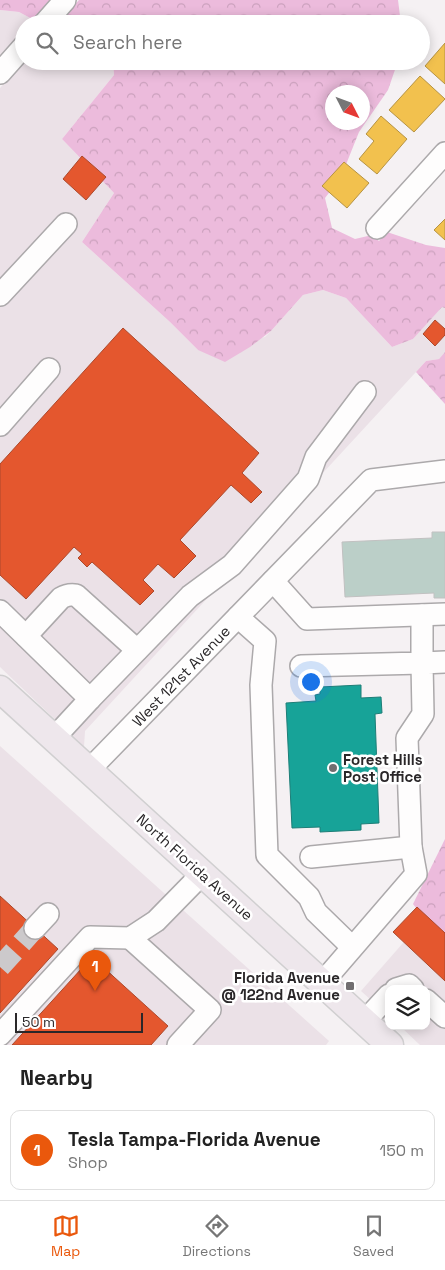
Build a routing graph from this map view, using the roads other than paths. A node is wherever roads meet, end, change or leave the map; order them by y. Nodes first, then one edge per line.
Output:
1 (66, 0) edge
2 (52, 15) edge
3 (15, 56) edge
4 (0, 73) edge
5 (445, 153) edge
6 (66, 224) dead end
7 (377, 228) dead end
8 (0, 295) edge
9 (49, 370) dead end
10 (366, 392) dead end
11 (0, 425) edge
12 (445, 471) edge
13 (273, 582) junction
14 (0, 611) edge
15 (445, 614) edge
16 (422, 615) junction
17 (238, 617) junction
18 (26, 636) junction
19 (137, 650) junction
20 (445, 662) edge
21 (422, 663) junction
22 (301, 666) dead end
23 (0, 689) edge
24 (90, 699) junction
25 (54, 738) junction
26 (89, 770) junction
27 (411, 847) junction
28 (310, 857) dead end
29 (202, 874) junction
30 (130, 938) junction
31 (352, 947) junction
32 (322, 983) junction
33 (385, 999) edge
34 (430, 1004) edge
35 (445, 1017) edge
36 (364, 1022) junction
37 (0, 1036) edge
38 (178, 1045) edge
39 (390, 1045) edge

1 - 2 street
3 - 4 street
5 - 7 street
6 - 8 street
9 - 11 street
10 - 19 street
12 - 13 street, West 121st Avenue
13 - 16 street
13 - 17 street, West 121st Avenue
14 - 18 street
15 - 16 street
16 - 21 street
17 - 26 street, West 121st Avenue
17 - 31 street
18 - 19 street
18 - 24 street
19 - 24 street
20 - 21 street
21 - 22 street
21 - 27 street
23 - 25 main road, North Florida Avenue
24 - 25 street
25 - 26 main road, North Florida Avenue
26 - 29 main road, North Florida Avenue
27 - 28 street
27 - 31 street
29 - 30 street
29 - 32 main road, North Florida Avenue
30 - 37 street
30 - 38 street
31 - 32 street
32 - 36 main road, North Florida Avenue
33 - 36 street
34 - 35 street
36 - 39 main road, North Florida Avenue

